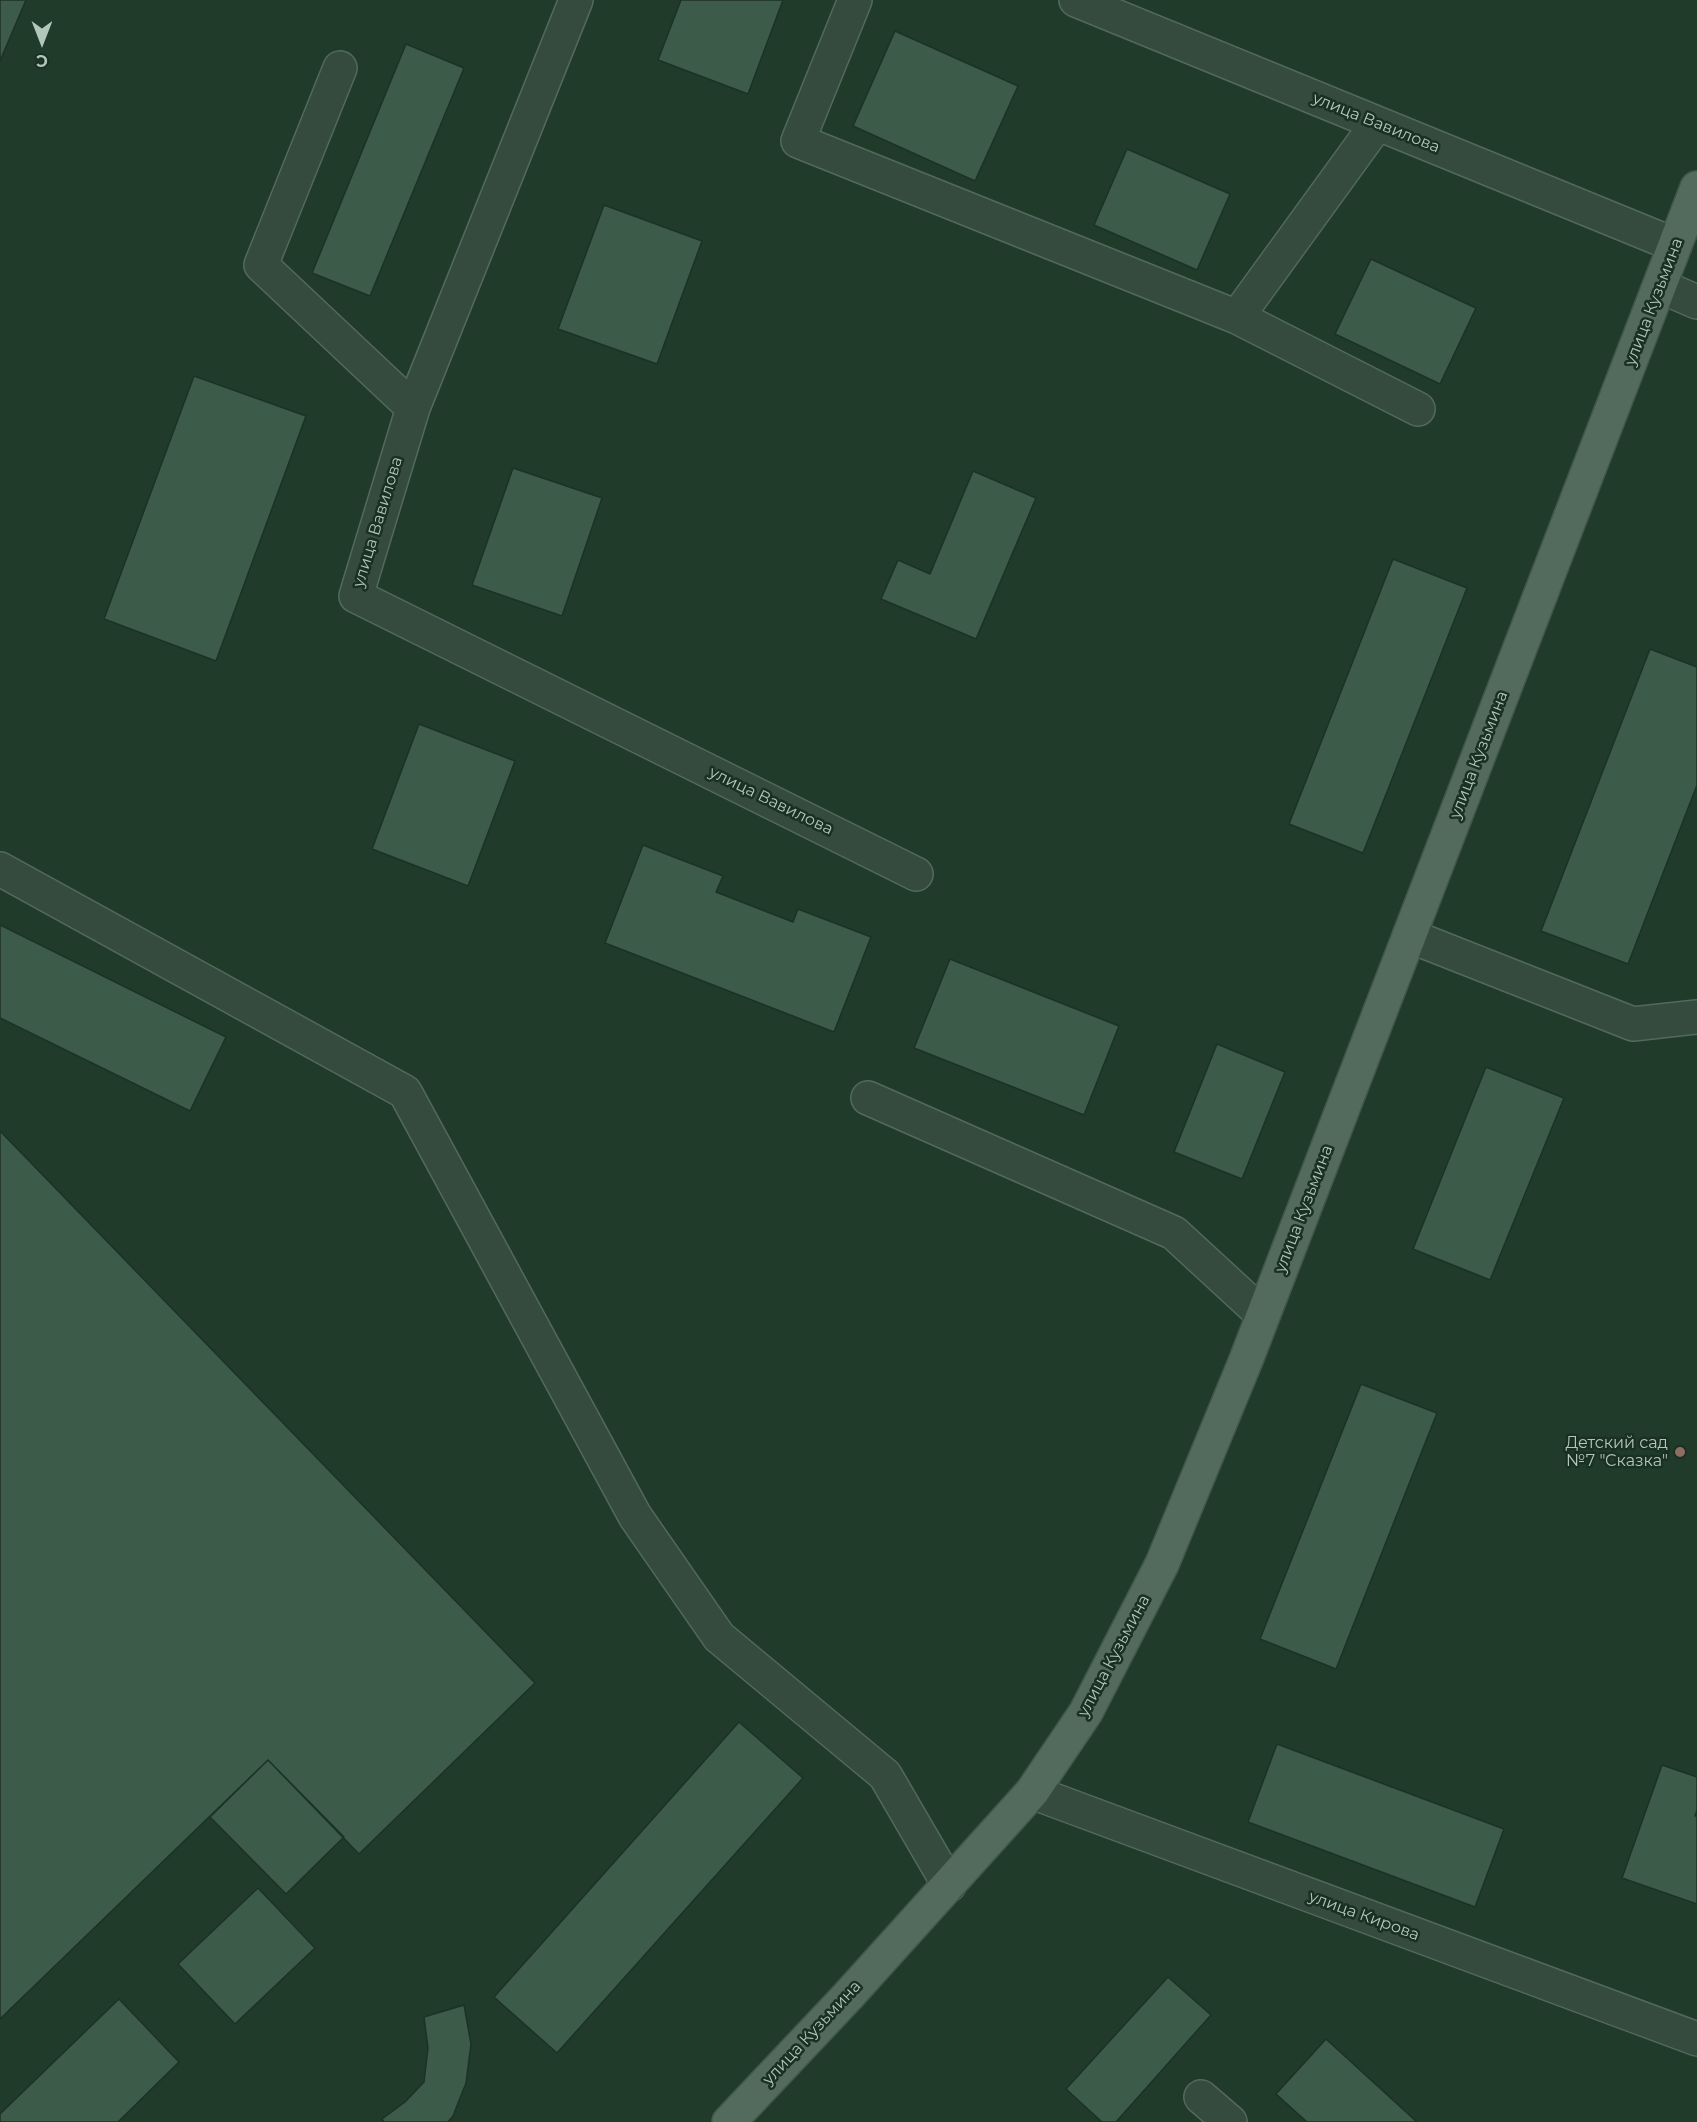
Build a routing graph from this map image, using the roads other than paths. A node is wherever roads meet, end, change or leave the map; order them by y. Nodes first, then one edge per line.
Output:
1 (576, 0) edge
2 (855, 0) edge
3 (1076, 0) edge
4 (340, 68) dead end
5 (1377, 124) junction
6 (1697, 188) edge
7 (1676, 245) junction
8 (1660, 286) junction
9 (1697, 302) edge
10 (1237, 317) junction
11 (413, 408) junction
12 (1418, 409) dead end
13 (0, 869) edge
14 (916, 874) dead end
15 (1410, 936) junction
16 (1697, 1017) edge
17 (868, 1098) dead end
18 (1263, 1315) junction
19 (1032, 1792) junction
20 (949, 1885) junction
21 (1697, 2039) edge
22 (1201, 2097) dead end
23 (729, 2122) edge
24 (1230, 2122) edge

1 - 11 street, улица Вавилова
2 - 10 street
3 - 5 street, улица Вавилова
4 - 11 street
5 - 7 street, улица Вавилова
5 - 10 street
6 - 7 main road, улица Кузьмина
7 - 8 main road, улица Кузьмина
8 - 9 street
8 - 15 main road, улица Кузьмина
10 - 12 street
11 - 14 street, улица Вавилова
13 - 20 street
15 - 16 street
15 - 18 main road, улица Кузьмина
17 - 18 street
18 - 19 main road, улица Кузьмина
19 - 20 main road, улица Кузьмина
19 - 21 street, улица Кирова
20 - 23 main road, улица Кузьмина
22 - 24 street

